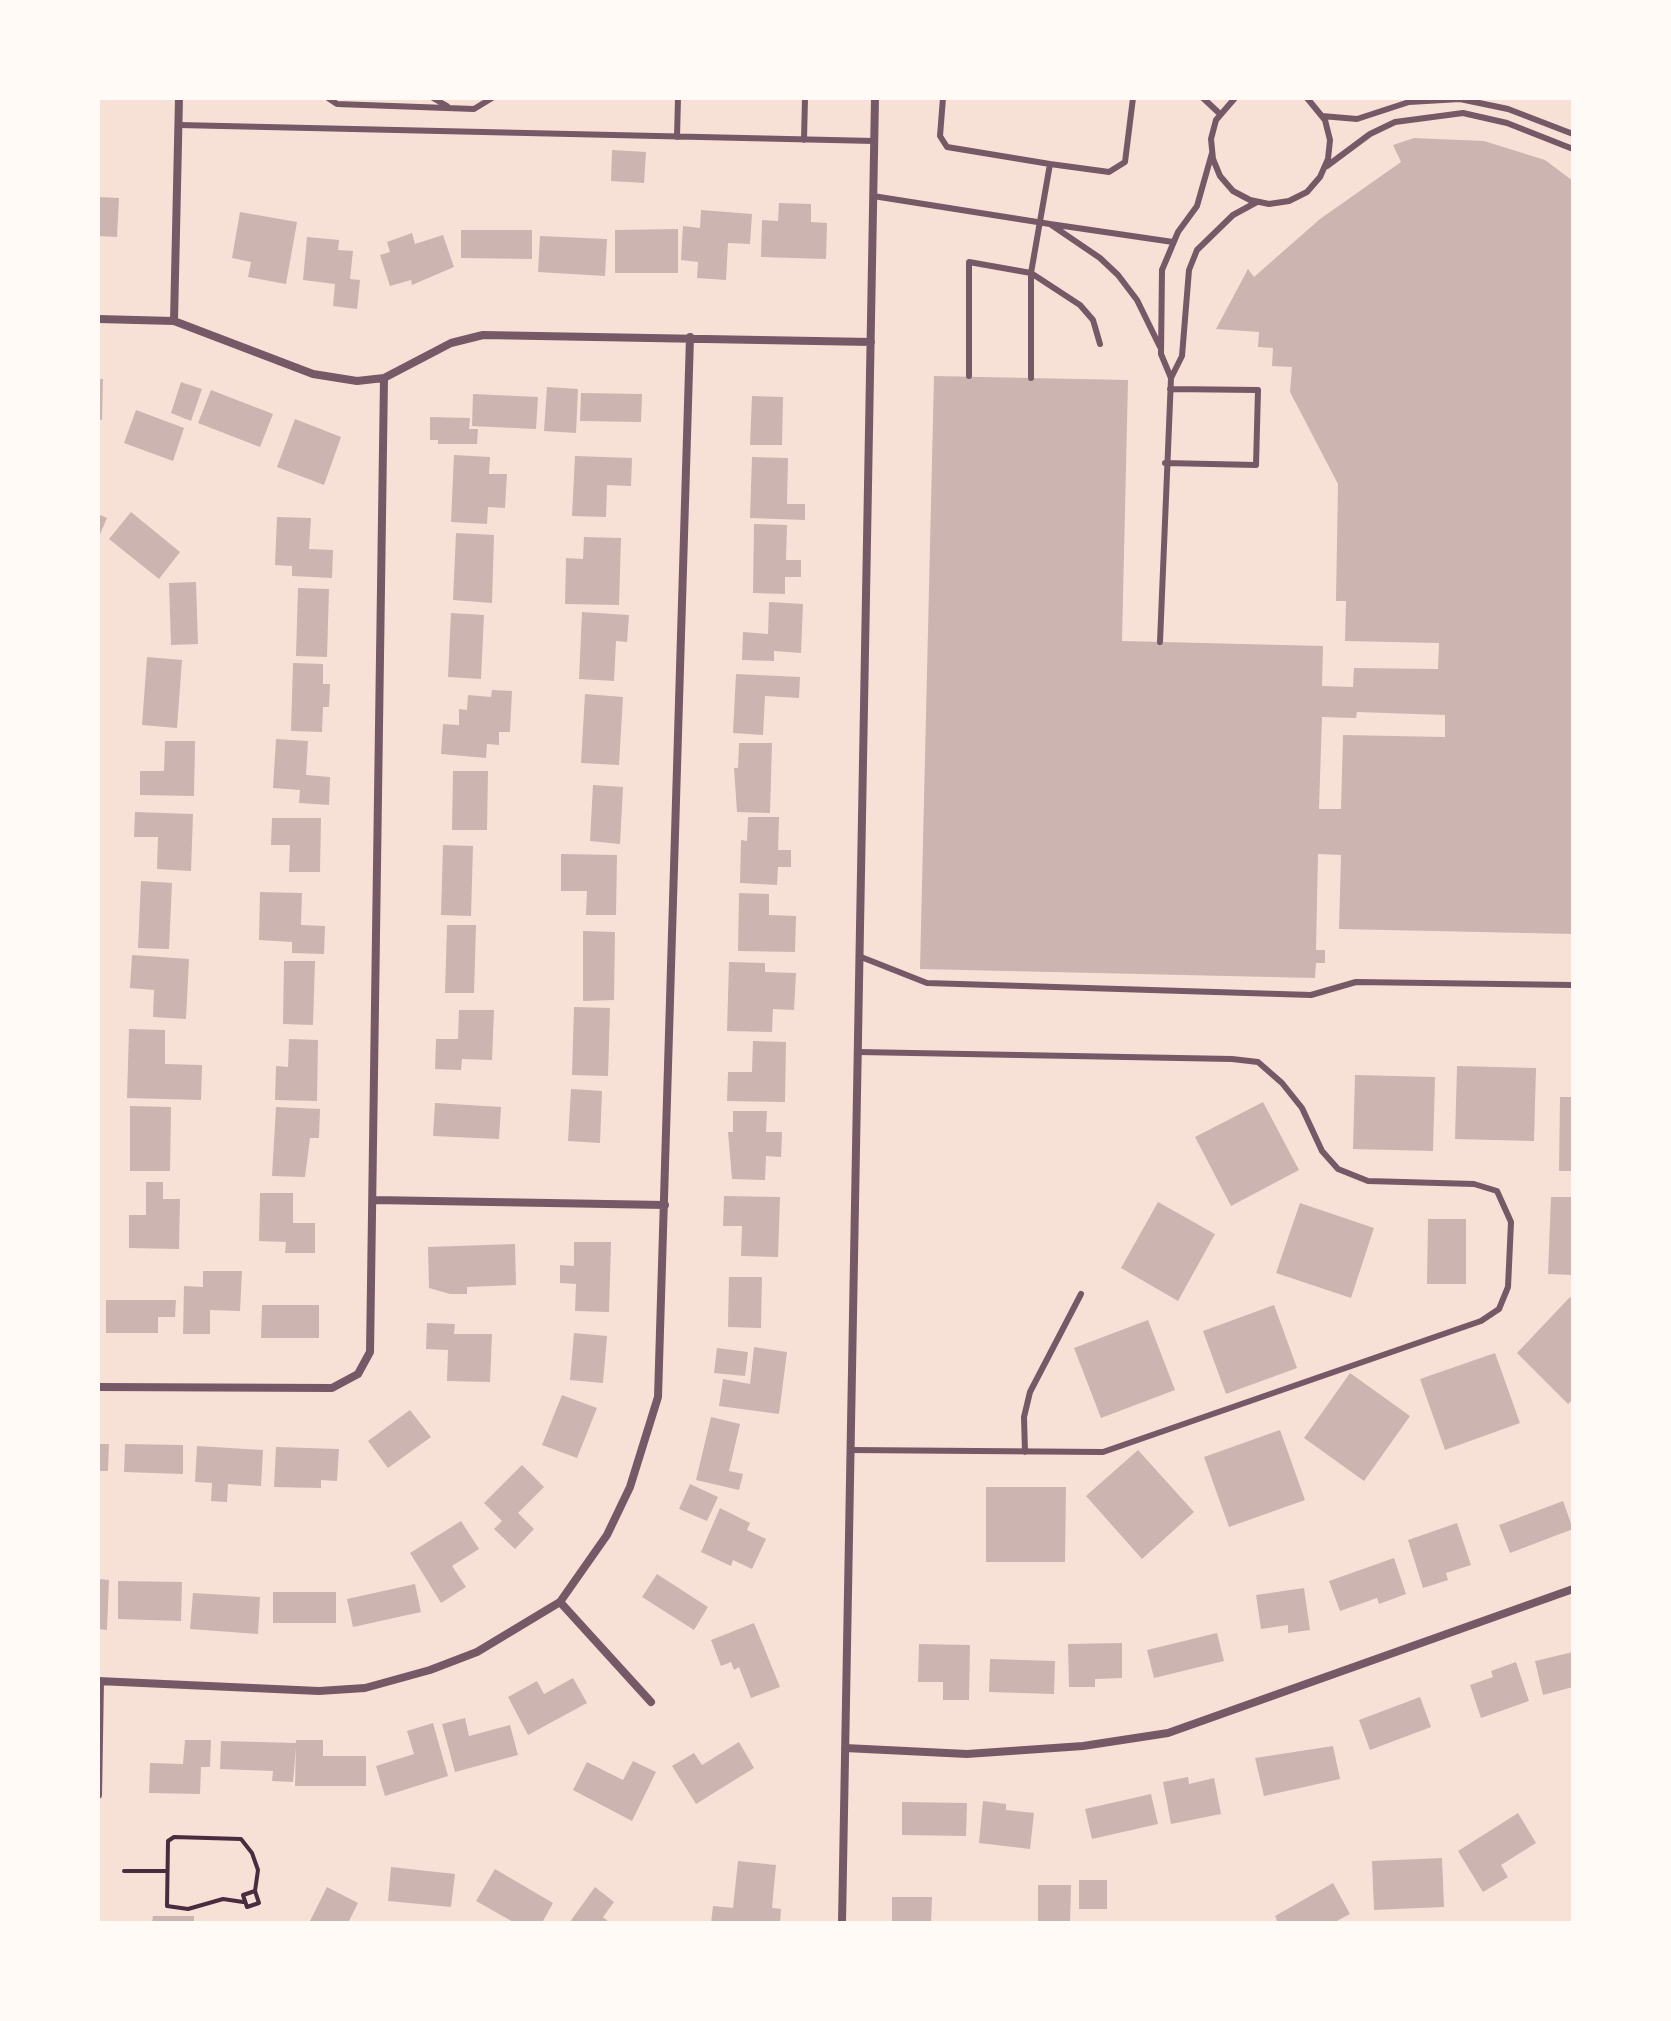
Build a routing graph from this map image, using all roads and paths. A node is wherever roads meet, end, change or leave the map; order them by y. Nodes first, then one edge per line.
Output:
1 (179, 98) edge
2 (328, 98) edge
3 (433, 98) edge
4 (492, 98) edge
5 (678, 98) edge
6 (805, 98) edge
7 (875, 98) edge
8 (943, 98) edge
9 (1133, 98) edge
10 (1203, 98) edge
11 (1235, 98) edge
12 (1307, 98) edge
13 (1401, 98) edge
14 (1315, 101) edge
15 (1409, 102) junction
16 (451, 108) junction
17 (1220, 114) junction
18 (1322, 116) junction
19 (179, 125) junction
20 (1573, 134) edge
21 (677, 137) junction
22 (804, 140) junction
23 (874, 141) junction
24 (1573, 149) edge
25 (1212, 153) junction
26 (1050, 164) junction
27 (1324, 168) junction
28 (873, 196) junction
29 (1257, 202) junction
30 (1038, 222) junction
31 (1050, 224) junction
32 (1173, 242) junction
33 (1031, 273) junction
34 (98, 319) edge
35 (174, 321) junction
36 (690, 337) junction
37 (871, 342) junction
38 (1100, 344) dead end
39 (1161, 349) junction
40 (969, 376) dead end
41 (384, 378) junction
42 (1031, 378) dead end
43 (1171, 378) junction
44 (1170, 389) junction
45 (1165, 463) junction
46 (1160, 642) dead end
47 (861, 957) junction
48 (1573, 985) edge
49 (859, 1052) junction
50 (374, 1200) junction
51 (665, 1205) junction
52 (1081, 1294) dead end
53 (98, 1387) edge
54 (850, 1450) junction
55 (1025, 1452) junction
56 (1573, 1589) edge
57 (560, 1602) junction
58 (99, 1681) edge
59 (651, 1702) dead end
60 (845, 1748) junction
61 (98, 1795) edge
62 (124, 1871) dead end
63 (167, 1871) junction
64 (255, 1891) junction
65 (243, 1902) junction
66 (842, 1923) edge

1 - 19 street
2 - 16 lane
3 - 16 lane
4 - 16 lane
5 - 21 lane
6 - 22 lane
7 - 23 street
8 - 26 lane
9 - 26 lane
10 - 17 lane
11 - 17 lane
12 - 14 lane
13 - 15 lane
14 - 18 lane
15 - 18 lane
15 - 20 lane
17 - 25 lane
18 - 27 lane
19 - 21 lane
19 - 35 street
21 - 22 lane
22 - 23 lane
23 - 28 street
24 - 27 lane
25 - 29 lane
25 - 32 lane
26 - 30 lane
27 - 29 lane
28 - 30 lane
28 - 37 street
29 - 43 lane
30 - 31 lane
30 - 33 lane
31 - 32 lane
31 - 39 lane
32 - 39 lane
33 - 38 lane
33 - 40 lane
33 - 42 lane
34 - 35 street
35 - 41 street
36 - 37 street
36 - 41 street
36 - 51 street
37 - 47 street
39 - 43 lane
41 - 50 street
43 - 44 lane
44 - 45 lane
44 - 45 lane
45 - 46 lane
47 - 48 lane
47 - 49 street
49 - 54 street
49 - 55 lane
50 - 51 street
50 - 53 street
51 - 57 street
52 - 55 lane
54 - 55 lane
54 - 60 street
56 - 60 street
57 - 58 street
57 - 59 street
58 - 61 street
60 - 66 street
62 - 63 path
63 - 64 path
63 - 65 path
64 - 65 path
64 - 65 path

